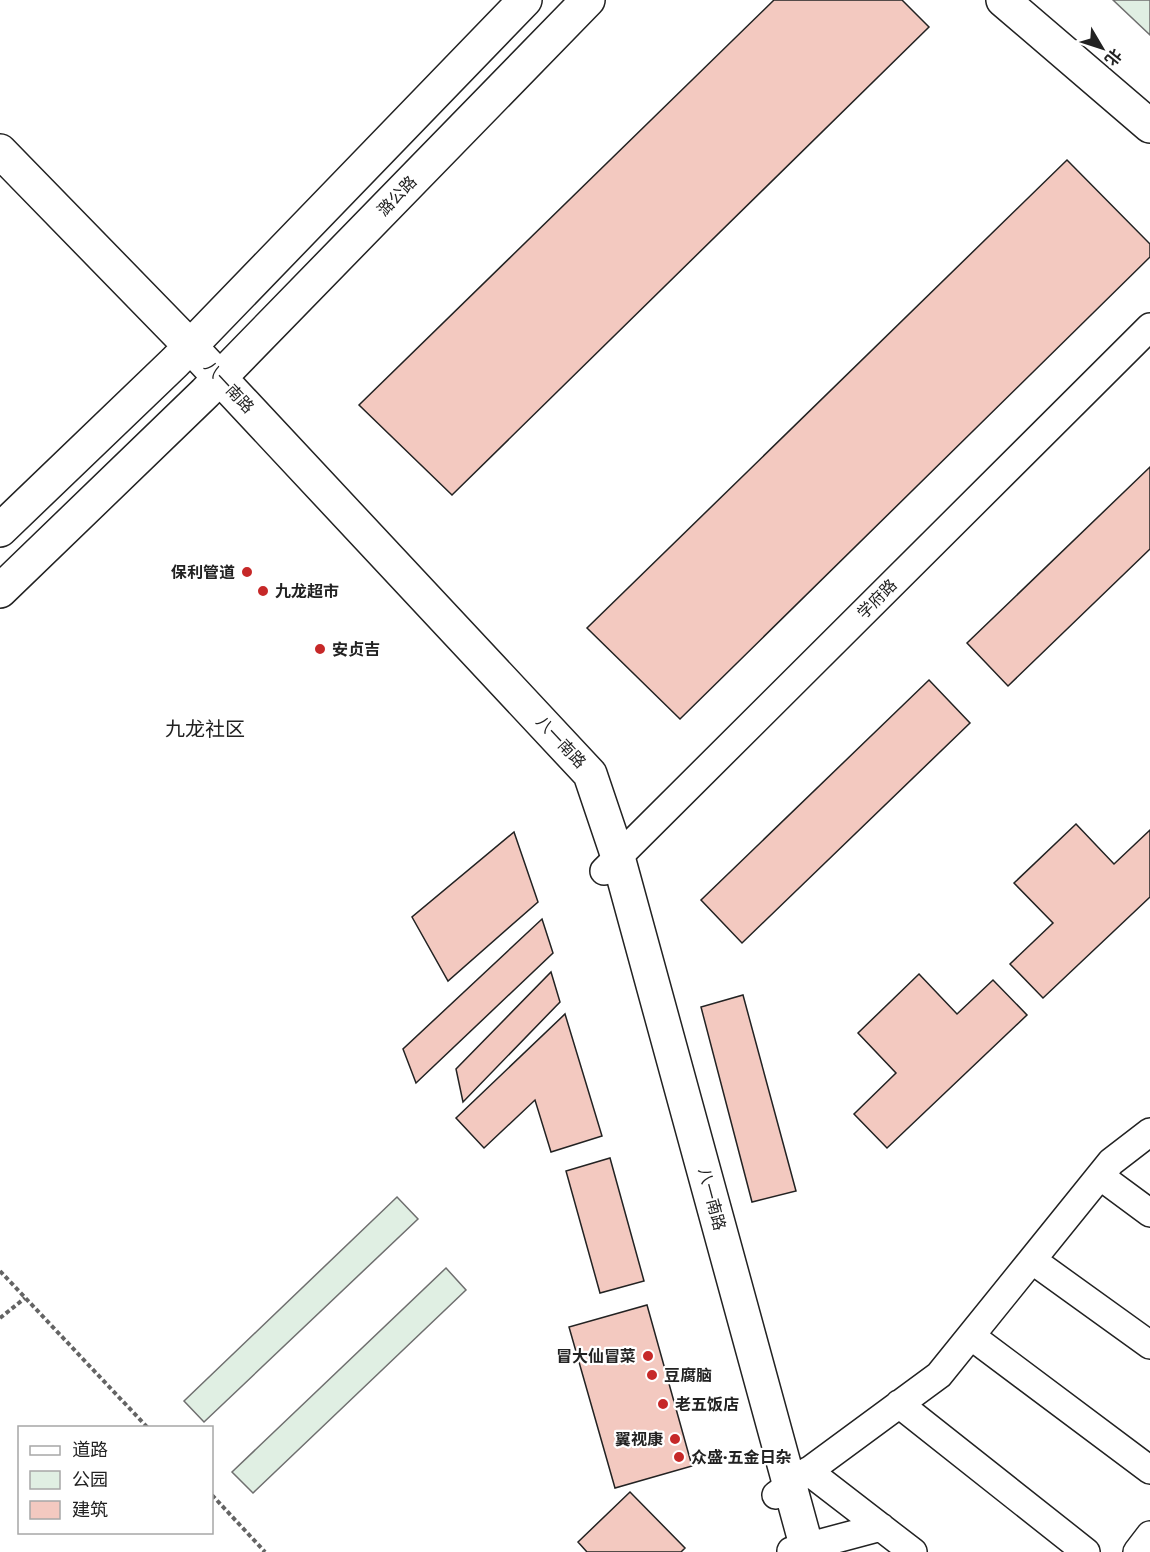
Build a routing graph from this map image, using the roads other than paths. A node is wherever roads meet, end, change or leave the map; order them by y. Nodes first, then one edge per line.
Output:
1 (525, 0) edge
2 (588, 0) edge
3 (1003, 0) edge
4 (1150, 126) edge
5 (0, 150) edge
6 (0, 181) edge
7 (1150, 327) edge
8 (182, 354) junction
9 (213, 385) junction
10 (0, 530) edge
11 (0, 591) edge
12 (611, 864) junction
13 (1150, 1132) edge
14 (1100, 1176) junction
15 (1150, 1213) edge
16 (1032, 1260) junction
17 (971, 1336) junction
18 (1150, 1346) edge
19 (899, 1404) junction
20 (1150, 1470) edge
21 (791, 1483) junction
22 (880, 1527) junction
23 (1150, 1535) edge
24 (799, 1551) edge
25 (913, 1552) edge
26 (1086, 1552) edge
27 (1137, 1552) edge

1 - 8 main road
2 - 9 main road, 潞公路
3 - 4 main road
5 - 8 main road, 八一南路
6 - 8 main road, 八一南路
7 - 12 street, 学府路
8 - 9 main road, 八一南路
8 - 10 main road
9 - 11 main road, 潞公路
9 - 12 main road, 八一南路
12 - 21 main road, 八一南路
13 - 14 street
14 - 15 street
14 - 16 street
16 - 17 street
16 - 18 street
17 - 19 street
17 - 20 street
19 - 21 street
19 - 26 street
21 - 22 street
21 - 24 main road, 八一南路
22 - 24 street
22 - 25 street
23 - 27 street

